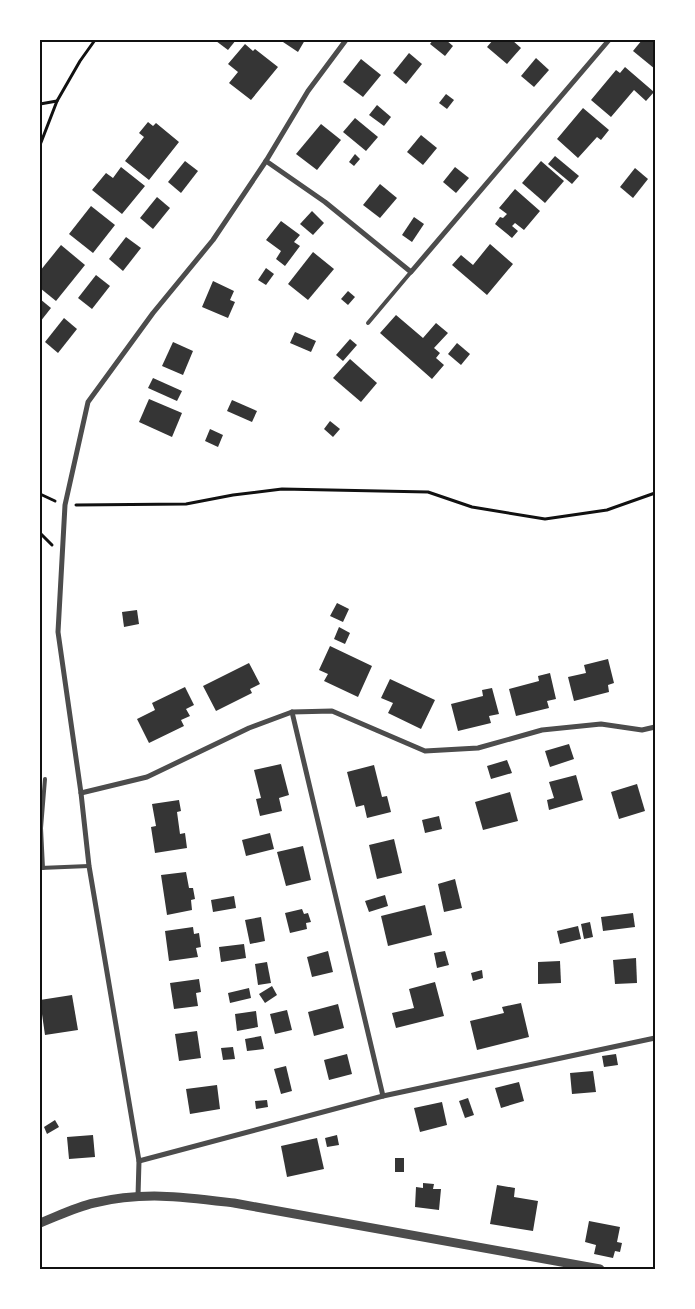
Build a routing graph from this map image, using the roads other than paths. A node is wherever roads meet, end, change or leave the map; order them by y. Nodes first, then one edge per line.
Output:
1 (346, 40) edge
2 (610, 40) edge
3 (266, 161) junction
4 (411, 272) junction
5 (368, 323) dead end
6 (292, 712) junction
7 (655, 727) edge
8 (45, 779) dead end
9 (81, 793) junction
10 (89, 866) junction
11 (42, 868) edge
12 (655, 1038) edge
13 (383, 1096) junction
14 (139, 1161) junction
15 (138, 1196) junction
16 (40, 1223) edge
17 (600, 1269) edge

1 - 3 street
2 - 4 street
3 - 4 street
3 - 9 street
4 - 5 lane
6 - 7 street
6 - 9 street
6 - 13 street
8 - 11 lane
9 - 10 street
10 - 11 lane
10 - 14 street
12 - 13 street
13 - 14 street
14 - 15 street
15 - 16 street
15 - 17 street

